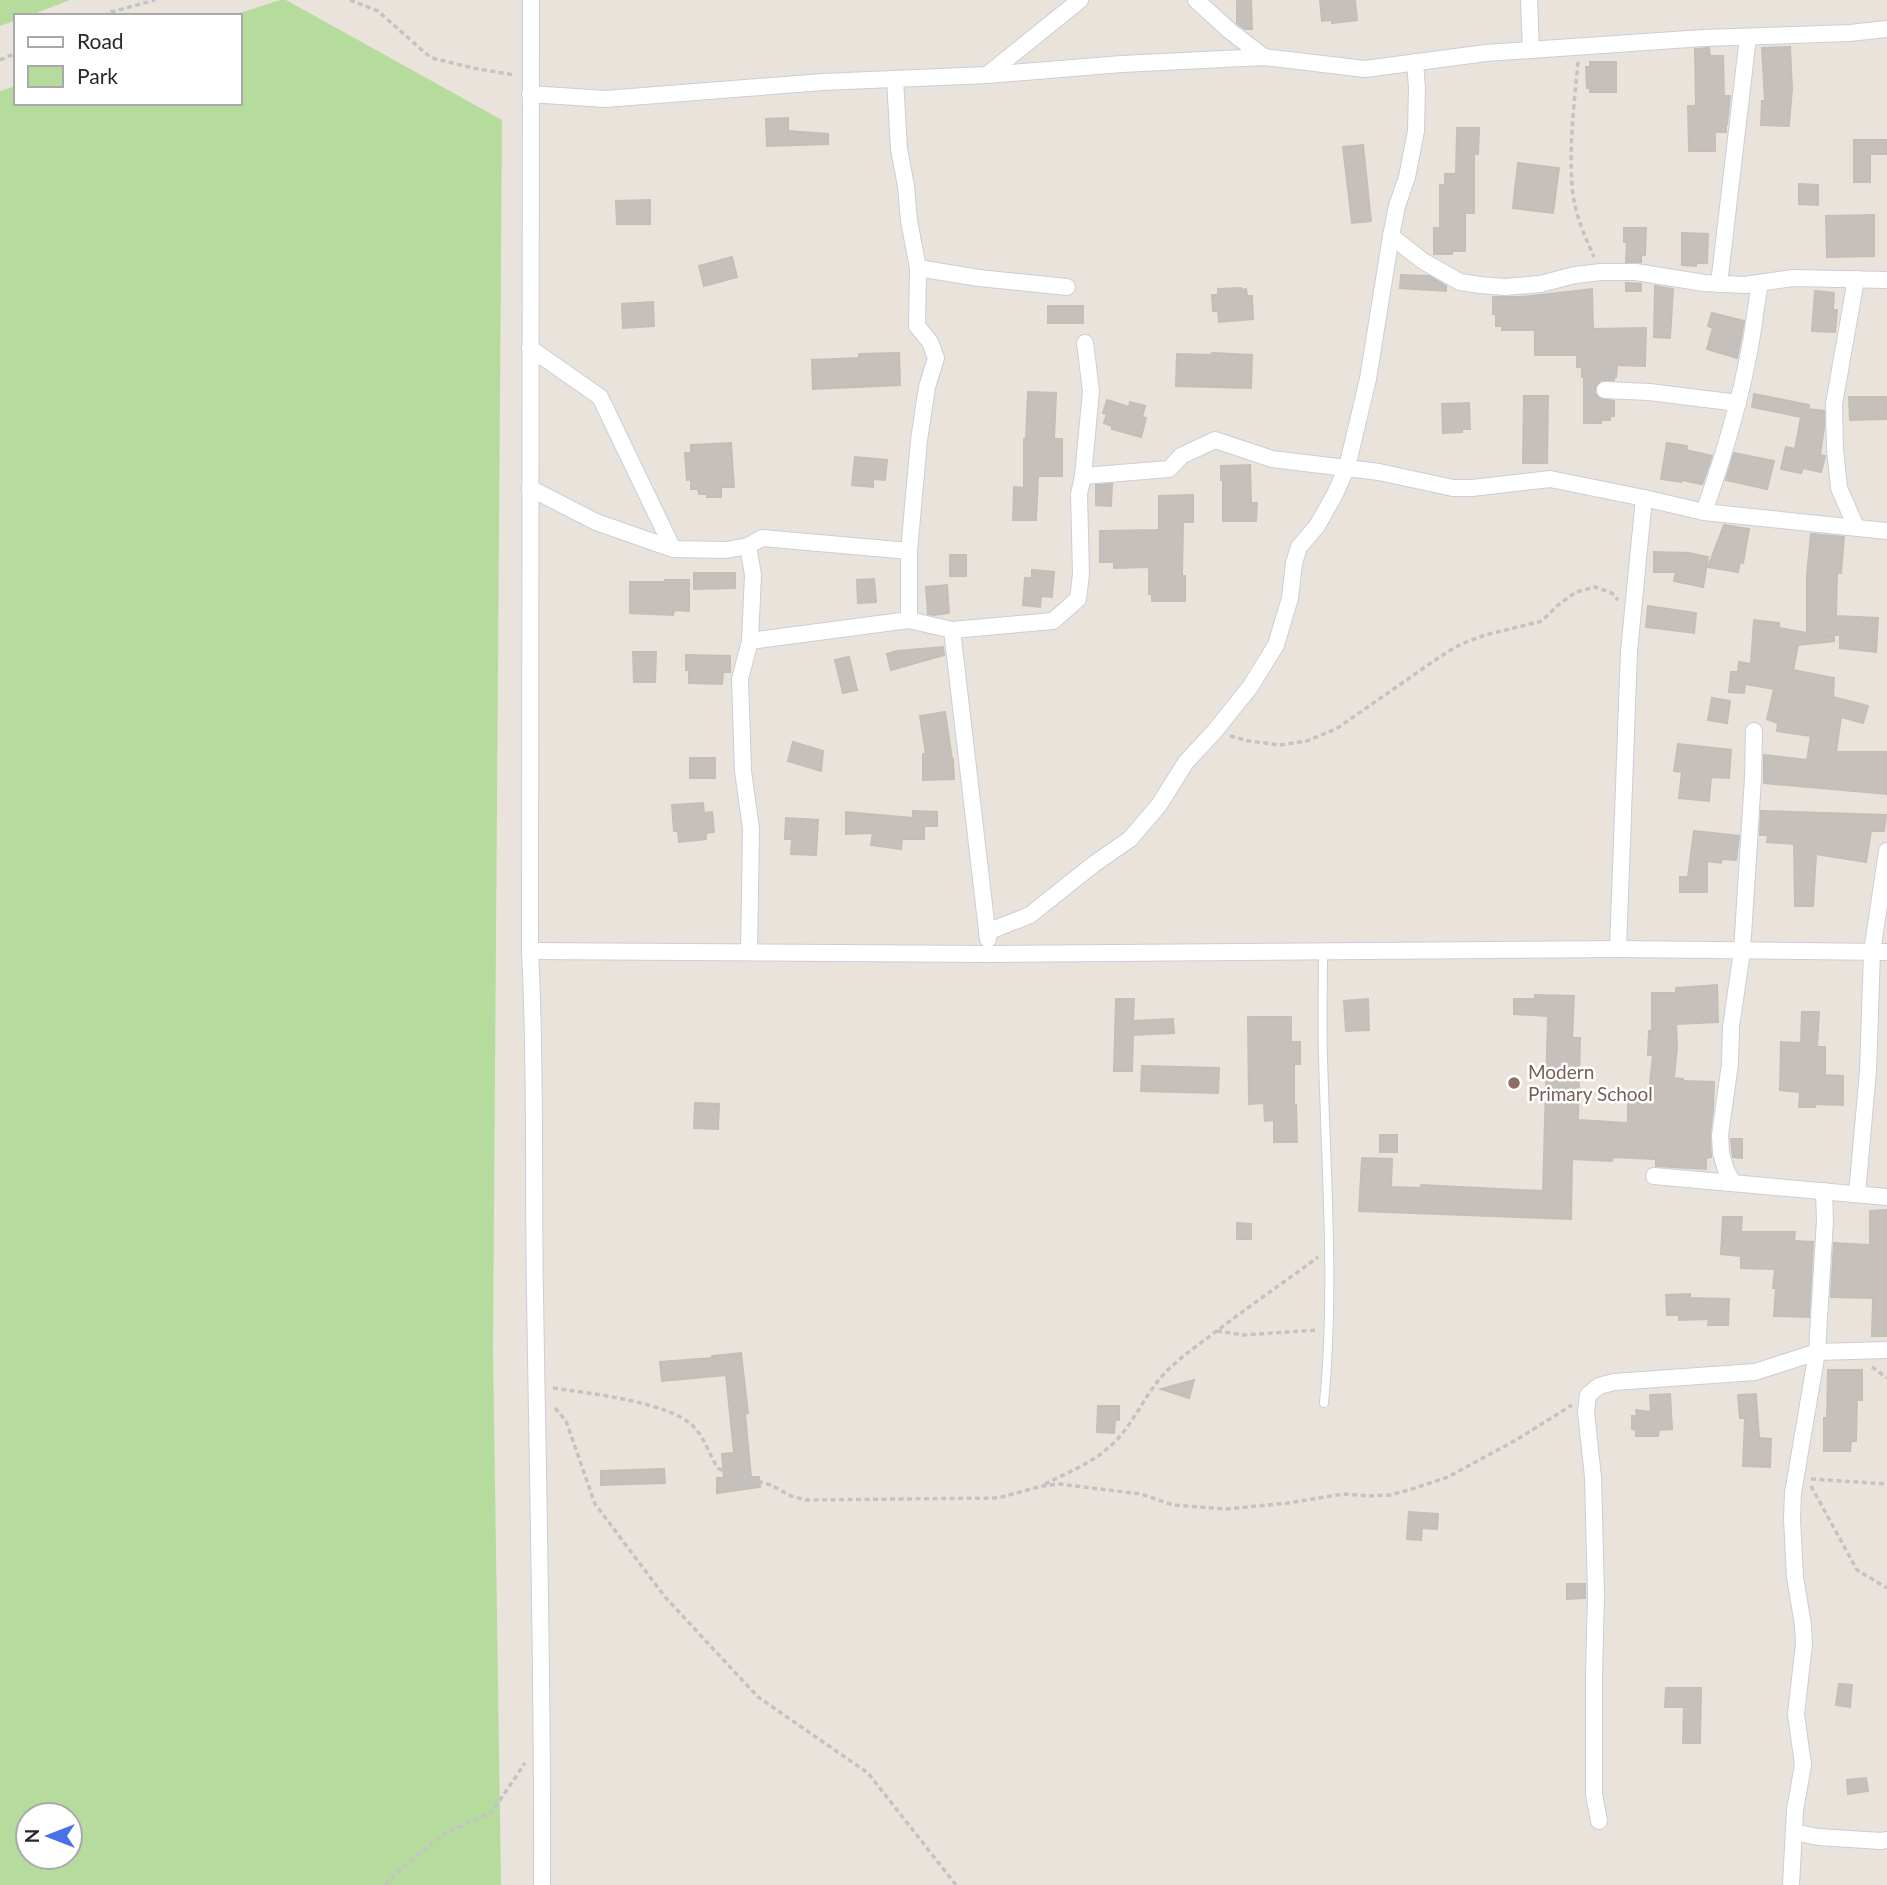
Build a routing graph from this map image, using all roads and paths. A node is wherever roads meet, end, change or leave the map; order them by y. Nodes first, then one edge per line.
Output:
1 (155, 0) edge
2 (350, 0) edge
3 (531, 0) edge
4 (1080, 0) edge
5 (1196, 0) edge
6 (1529, 0) edge
7 (107, 14) edge
8 (1887, 29) edge
9 (1748, 37) junction
10 (1579, 47) junction
11 (1531, 50) junction
12 (1264, 57) junction
13 (1415, 62) junction
14 (987, 75) junction
15 (895, 79) junction
16 (530, 85) junction
17 (1391, 236) junction
18 (918, 268) junction
19 (1601, 272) junction
20 (1856, 279) junction
21 (1887, 280) edge
22 (1760, 283) junction
23 (1719, 284) junction
24 (1067, 287) dead end
25 (1085, 343) dead end
26 (530, 348) junction
27 (1605, 390) dead end
28 (1738, 403) junction
29 (1347, 467) junction
30 (1083, 476) junction
31 (530, 488) junction
32 (1644, 498) junction
33 (1704, 512) junction
34 (1856, 527) junction
35 (1887, 531) edge
36 (748, 546) junction
37 (673, 549) junction
38 (909, 551) junction
39 (1631, 617) junction
40 (909, 620) junction
41 (952, 630) junction
42 (750, 641) junction
43 (1755, 731) dead end
44 (1214, 732) junction
45 (1887, 852) edge
46 (987, 932) junction
47 (1618, 949) junction
48 (530, 951) junction
49 (749, 951) junction
50 (1324, 951) junction
51 (1742, 951) junction
52 (1879, 952) edge
53 (989, 954) junction
54 (1654, 1176) dead end
55 (1733, 1183) junction
56 (1824, 1191) junction
57 (1857, 1194) junction
58 (1887, 1197) edge
59 (1328, 1250) junction
60 (1330, 1329) junction
61 (1216, 1331) junction
62 (1887, 1350) edge
63 (1817, 1353) junction
64 (537, 1386) junction
65 (1588, 1395) junction
66 (1324, 1403) dead end
67 (1887, 1484) edge
68 (1042, 1486) junction
69 (1887, 1588) edge
70 (543, 1731) junction
71 (1600, 1821) dead end
72 (1794, 1832) junction
73 (1887, 1840) edge
74 (385, 1885) edge
75 (542, 1885) edge
76 (956, 1885) edge
77 (1791, 1885) edge

1 - 7 path
2 - 16 path
3 - 16 street
4 - 14 street
5 - 12 street
6 - 11 street
8 - 9 street
9 - 10 street
9 - 23 street
10 - 11 street
10 - 19 path
11 - 13 street
12 - 13 street
12 - 14 street
13 - 17 street
14 - 15 street
15 - 16 street
15 - 18 street
16 - 26 street
17 - 19 street
17 - 29 street
18 - 24 street
18 - 38 street
19 - 23 street
20 - 21 street
20 - 22 street
20 - 34 street
22 - 23 street
22 - 28 street
25 - 30 street
26 - 31 street
26 - 37 street
27 - 28 street
28 - 33 street
29 - 30 street
29 - 32 street
29 - 44 street
30 - 41 street
31 - 37 street
31 - 48 street
32 - 33 street
32 - 39 street
33 - 34 street
34 - 35 street
36 - 37 street
36 - 38 street
36 - 42 street
38 - 40 street
39 - 44 path
39 - 47 street
40 - 41 street
40 - 42 street
41 - 46 street
42 - 49 street
43 - 51 street
44 - 46 street
45 - 52 street
46 - 53 street
47 - 50 street
47 - 51 street
48 - 49 street
48 - 64 street
49 - 53 street
50 - 53 street
50 - 59 lane
51 - 52 street
51 - 55 street
52 - 57 street
54 - 55 street
55 - 56 street
56 - 57 street
56 - 63 street
57 - 58 street
59 - 60 lane
59 - 61 path
60 - 61 path
60 - 66 lane
61 - 68 path
62 - 63 street
63 - 65 street
63 - 72 street
64 - 68 path
64 - 70 street
64 - 76 path
65 - 68 path
65 - 71 street
67 - 69 path
70 - 74 path
70 - 75 street
72 - 73 street
72 - 77 street

